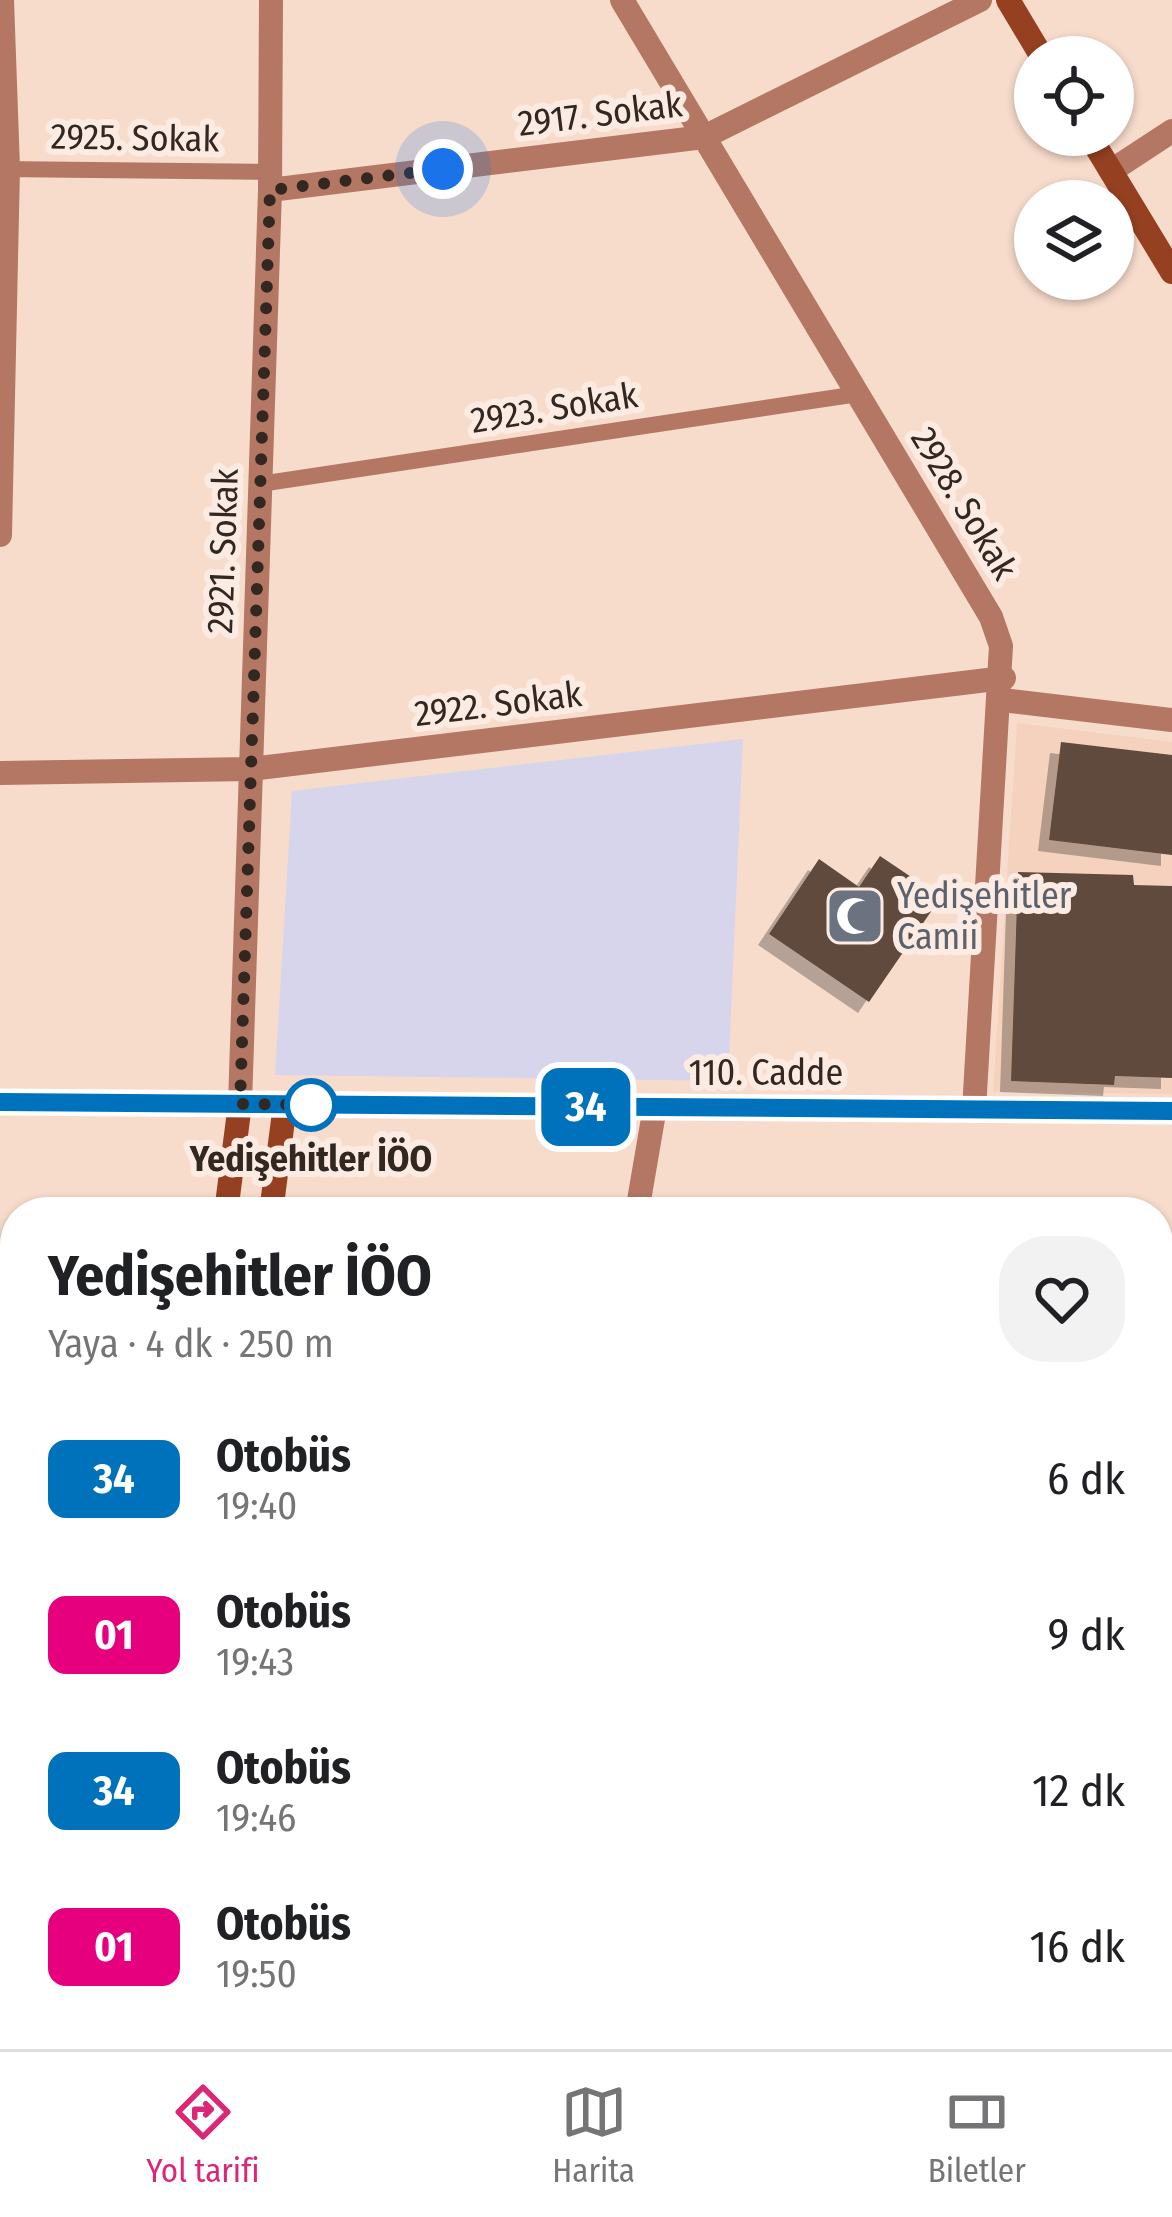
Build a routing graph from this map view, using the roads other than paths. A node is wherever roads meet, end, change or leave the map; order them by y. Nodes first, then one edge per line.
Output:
1 (2, 0) edge
2 (271, 0) edge
3 (622, 0) edge
4 (980, 0) edge
5 (1008, 0) edge
6 (1029, 36) edge
7 (1172, 131) edge
8 (704, 137) junction
9 (1102, 156) edge
10 (4, 169) edge
11 (1111, 170) junction
12 (270, 181) junction
13 (1172, 272) edge
14 (858, 394) junction
15 (260, 484) junction
16 (0, 535) edge
17 (1003, 689) junction
18 (1172, 720) edge
19 (250, 769) junction
20 (0, 773) edge
21 (0, 1102) edge
22 (240, 1104) junction
23 (285, 1105) junction
24 (655, 1107) junction
25 (974, 1110) junction
26 (1172, 1111) edge
27 (228, 1197) edge
28 (273, 1197) edge
29 (640, 1197) edge

1 - 10 street
2 - 12 street, 2921. Sokak
3 - 8 street, 2928. Sokak
4 - 8 street, 2917. Sokak
5 - 6 street
7 - 11 street
8 - 12 street, 2917. Sokak
8 - 14 street, 2928. Sokak
9 - 11 street
10 - 12 lane, 2925. Sokak
10 - 16 street
11 - 13 street
12 - 15 street, 2921. Sokak
14 - 15 lane, 2923. Sokak
14 - 17 street, 2928. Sokak
15 - 19 street, 2921. Sokak
17 - 18 street, 2922. Sokak
17 - 19 street, 2922. Sokak
17 - 25 street, 2928. Sokak
19 - 20 street, 2922. Sokak
19 - 22 street, 2921. Sokak
21 - 22 street, 110. Cadde
22 - 23 street, 110. Cadde
22 - 27 street
23 - 24 street, 110. Cadde
23 - 28 street
24 - 25 street, 110. Cadde
24 - 29 street
25 - 26 street, 110. Cadde

